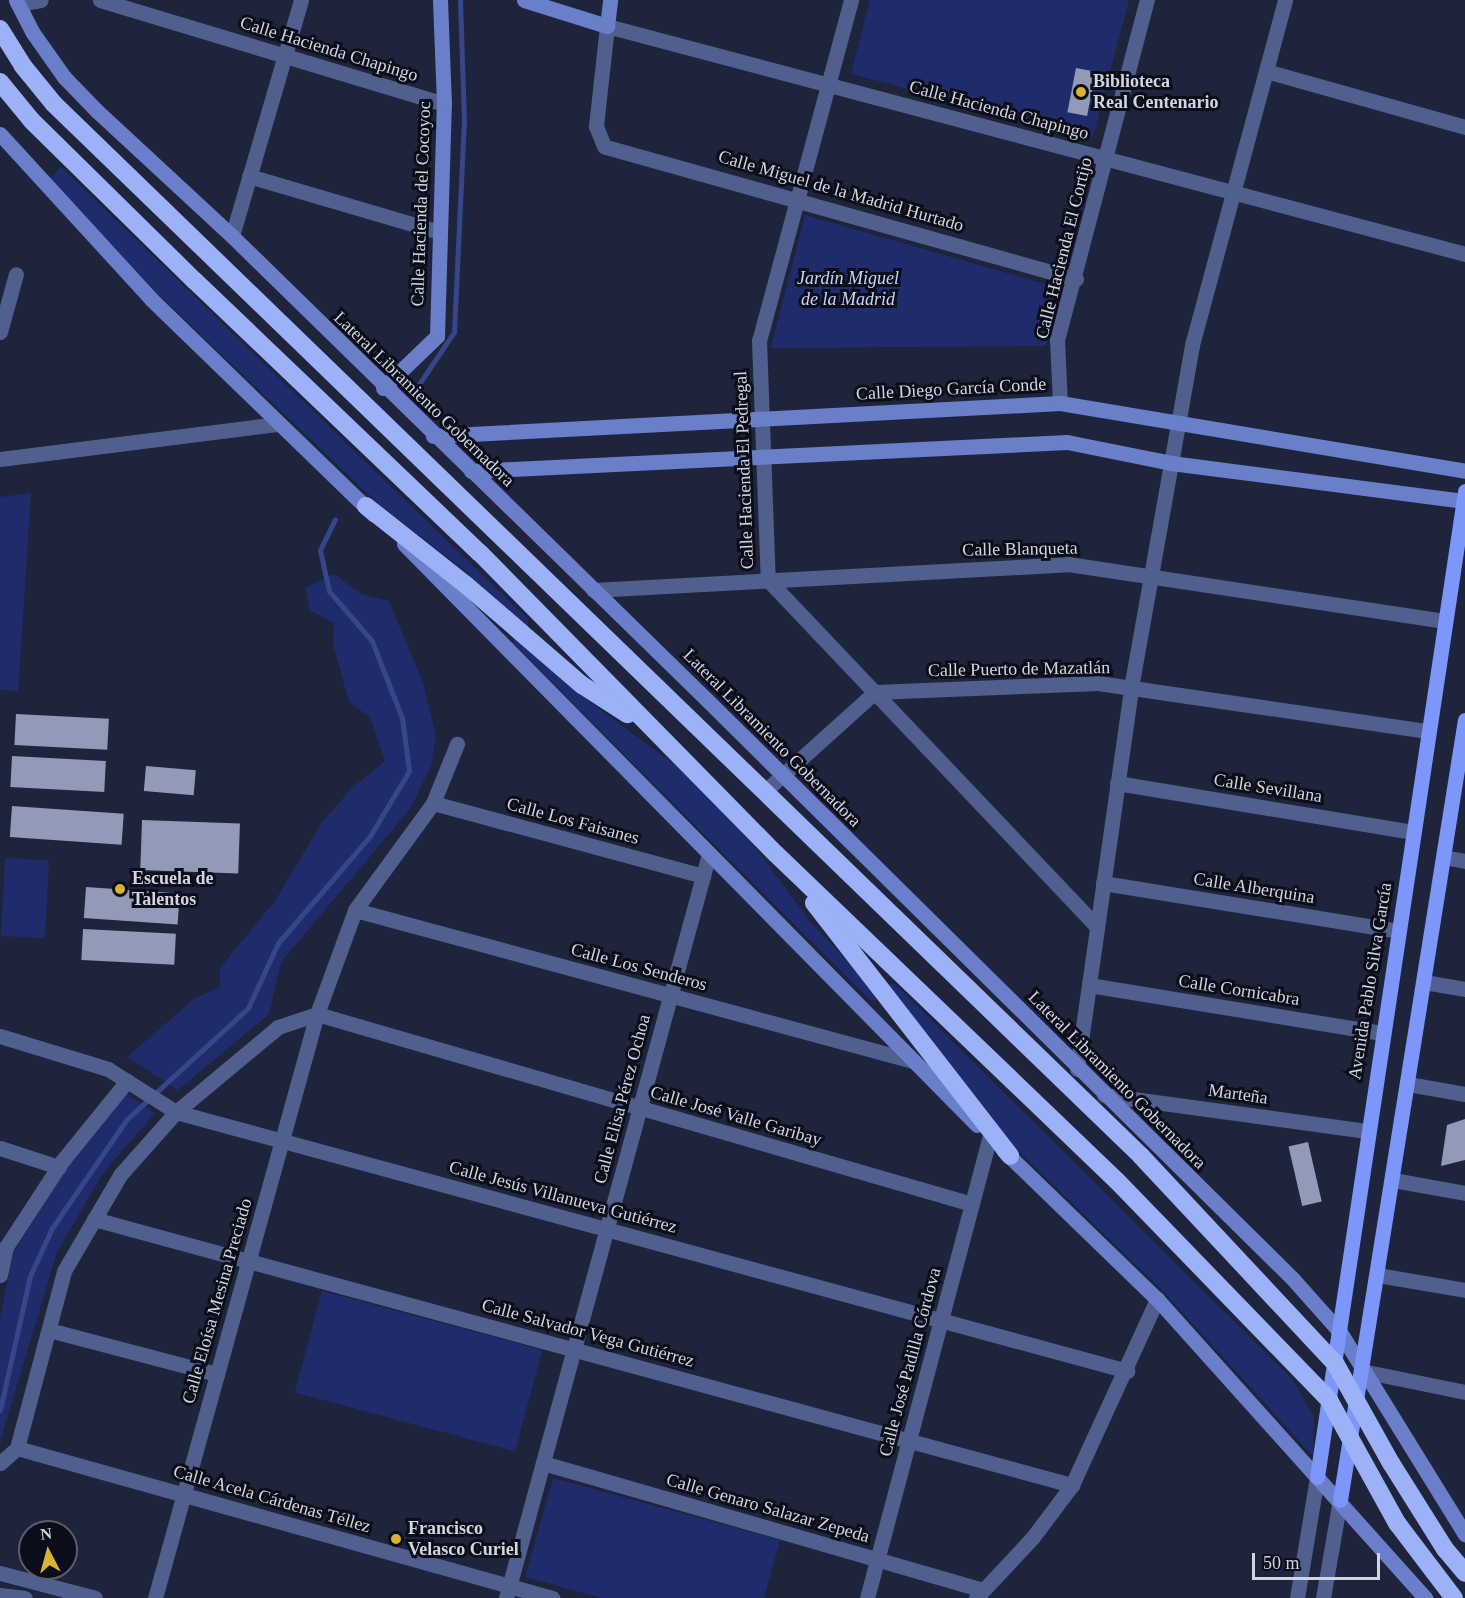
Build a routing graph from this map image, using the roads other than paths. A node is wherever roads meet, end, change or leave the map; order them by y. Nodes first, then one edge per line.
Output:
1 (41, 0) edge
2 (100, 0) edge
3 (301, 0) edge
4 (440, 0) edge
5 (524, 0) edge
6 (610, 0) edge
7 (851, 0) edge
8 (1147, 0) edge
9 (1286, 0) edge
10 (17, 2) edge
11 (608, 26) junction
12 (0, 29) edge
13 (284, 57) junction
14 (1266, 71) junction
15 (0, 82) edge
16 (828, 84) junction
17 (444, 104) junction
18 (1465, 127) edge
19 (0, 134) edge
20 (1107, 159) junction
21 (249, 176) junction
22 (1233, 192) junction
23 (797, 197) junction
24 (439, 232) junction
25 (232, 236) junction
26 (1465, 254) edge
27 (16, 274) dead end
28 (1076, 279) junction
29 (0, 332) edge
30 (383, 388) junction
31 (1060, 403) junction
32 (761, 419) junction
33 (1178, 423) junction
34 (277, 424) junction
35 (434, 436) junction
36 (763, 457) junction
37 (0, 459) edge
38 (1171, 463) junction
39 (471, 471) junction
40 (1465, 471) edge
41 (1465, 497) edge
42 (366, 506) junction
43 (1151, 576) junction
44 (768, 580) junction
45 (593, 590) junction
46 (1445, 621) junction
47 (1131, 688) junction
48 (875, 692) junction
49 (1465, 724) edge
50 (1428, 731) junction
51 (662, 737) junction
52 (457, 744) dead end
53 (782, 774) junction
54 (1118, 783) junction
55 (765, 790) junction
56 (433, 803) junction
57 (1413, 832) junction
58 (709, 854) junction
59 (776, 854) junction
60 (1443, 857) junction
61 (1465, 861) edge
62 (703, 876) junction
63 (1103, 883) junction
64 (354, 910) junction
65 (1097, 927) junction
66 (1398, 931) junction
67 (1424, 982) junction
68 (1089, 985) junction
69 (1465, 989) edge
70 (670, 996) junction
71 (317, 1014) junction
72 (1382, 1033) junction
73 (0, 1036) edge
74 (913, 1061) junction
75 (1077, 1069) junction
76 (126, 1081) junction
77 (1408, 1084) junction
78 (1465, 1094) edge
79 (1104, 1095) junction
80 (170, 1108) junction
81 (640, 1108) junction
82 (1367, 1131) junction
83 (990, 1137) junction
84 (282, 1140) junction
85 (0, 1148) edge
86 (1010, 1156) junction
87 (59, 1167) junction
88 (1393, 1180) junction
89 (1465, 1193) edge
90 (972, 1204) junction
91 (94, 1219) junction
92 (606, 1229) junction
93 (248, 1262) junction
94 (1, 1267) edge
95 (1378, 1275) junction
96 (1465, 1290) edge
97 (1157, 1299) junction
98 (941, 1320) junction
99 (49, 1330) junction
100 (1341, 1332) junction
101 (573, 1350) junction
102 (1335, 1363) junction
103 (1127, 1371) junction
104 (1362, 1371) junction
105 (217, 1374) junction
106 (1465, 1392) edge
107 (1356, 1399) junction
108 (1329, 1400) junction
109 (909, 1441) junction
110 (1350, 1441) junction
111 (17, 1448) junction
112 (543, 1462) junction
113 (0, 1463) edge
114 (1317, 1477) junction
115 (1072, 1485) junction
116 (183, 1495) junction
117 (1340, 1500) junction
118 (1465, 1533) edge
119 (877, 1560) junction
120 (0, 1573) edge
121 (1465, 1573) edge
122 (507, 1592) edge
123 (979, 1594) edge
124 (0, 1595) edge
125 (25, 1598) edge
126 (95, 1598) edge
127 (154, 1598) edge
128 (552, 1598) edge
129 (867, 1598) edge
130 (1297, 1598) edge
131 (1323, 1598) edge
132 (1425, 1598) edge
133 (1454, 1598) edge

1 - 10 street
2 - 13 street, Calle Hacienda Chapingo
3 - 13 street
4 - 17 street, Calle Hacienda del Cocoyoc
5 - 11 street, Calle Hacienda Chapingo
6 - 11 street
7 - 16 street, Calle Hacienda El Pedregal
8 - 20 street, Calle Hacienda El Cortijo
9 - 14 street
10 - 25 street, Lateral Libramiento Gobernadora
11 - 16 street, Calle Hacienda Chapingo
11 - 23 street, Calle Miguel de la Madrid Hurtado
12 - 55 highway
13 - 17 street, Calle Hacienda Chapingo
13 - 21 street
14 - 18 street
14 - 22 street
15 - 51 highway
16 - 20 street, Calle Hacienda Chapingo
16 - 23 street, Calle Hacienda El Pedregal
17 - 24 street, Calle Hacienda del Cocoyoc
19 - 34 street
20 - 22 street, Calle Hacienda Chapingo
20 - 28 street, Calle Hacienda El Cortijo
21 - 24 street
21 - 25 street
22 - 26 street, Calle Hacienda Chapingo
22 - 33 street
23 - 28 street, Calle Miguel de la Madrid Hurtado
23 - 32 street, Calle Hacienda El Pedregal
24 - 30 street, Calle Hacienda del Cocoyoc
25 - 30 street, Lateral Libramiento Gobernadora
27 - 29 street
28 - 31 street, Calle Hacienda El Cortijo
30 - 35 street, Lateral Libramiento Gobernadora
31 - 32 street, Calle Diego García Conde
31 - 33 street, Calle Diego García Conde
32 - 35 street, Calle Diego García Conde
32 - 36 street, Calle Hacienda El Pedregal
33 - 38 street
33 - 40 street, Calle Diego García Conde
34 - 37 street
34 - 42 street
35 - 39 street, Lateral Libramiento Gobernadora
36 - 38 street
36 - 39 street
36 - 44 street, Calle Hacienda El Pedregal
38 - 41 street
38 - 43 street
39 - 45 street, Lateral Libramiento Gobernadora
41 - 46 main road, Avenida Pablo Silva García
42 - 51 highway
42 - 58 street
43 - 44 street, Calle Blanqueta
43 - 46 street, Calle Blanqueta
43 - 47 street
44 - 45 street, Calle Blanqueta
44 - 48 street, Calle Hacienda El Pedregal
45 - 53 street, Lateral Libramiento Gobernadora
46 - 50 main road, Avenida Pablo Silva García
47 - 48 street, Calle Puerto de Mazatlán
47 - 50 street, Calle Puerto de Mazatlán
47 - 54 street
48 - 53 street
48 - 65 street, Calle Hacienda El Pedregal
49 - 60 main road
50 - 57 main road, Avenida Pablo Silva García
51 - 59 highway
52 - 56 street, Calle Eloísa Mesina Preciado
53 - 55 street
53 - 75 street, Lateral Libramiento Gobernadora
54 - 57 street, Calle Sevillana
54 - 63 street
55 - 102 highway
56 - 62 street, Calle Los Faisanes
56 - 64 street, Calle Eloísa Mesina Preciado
57 - 66 main road, Avenida Pablo Silva García
58 - 62 street, Calle Elisa Pérez Ochoa
58 - 74 street
59 - 86 highway
59 - 108 highway
60 - 61 street
60 - 67 main road
62 - 70 street, Calle Elisa Pérez Ochoa
63 - 65 street
63 - 66 street, Calle Alberquina
64 - 70 street, Calle Los Senderos
64 - 71 street, Calle Eloísa Mesina Preciado
65 - 68 street
66 - 72 main road, Avenida Pablo Silva García
67 - 69 street
67 - 77 main road
68 - 72 street, Calle Cornicabra
68 - 75 street
70 - 74 street, Calle Los Senderos
70 - 81 street, Calle Elisa Pérez Ochoa
71 - 80 street
71 - 81 street, Calle José Valle Garibay
71 - 84 street, Calle Eloísa Mesina Preciado
72 - 82 main road, Avenida Pablo Silva García
73 - 76 street, Calle Jesús Villanueva Gutiérrez
74 - 83 street
75 - 79 street, Lateral Libramiento Gobernadora
76 - 80 street, Calle Jesús Villanueva Gutiérrez
76 - 87 street
77 - 78 street
77 - 88 main road
79 - 82 street, Marteña
79 - 100 street, Lateral Libramiento Gobernadora
80 - 84 street, Calle Jesús Villanueva Gutiérrez
80 - 91 street
81 - 90 street, Calle José Valle Garibay
81 - 92 street, Calle Elisa Pérez Ochoa
82 - 100 main road, Avenida Pablo Silva García
83 - 86 street
83 - 90 street, Calle José Padilla Córdova
84 - 92 street, Calle Jesús Villanueva Gutiérrez
84 - 93 street, Calle Eloísa Mesina Preciado
85 - 87 street
86 - 97 street
87 - 94 street
88 - 89 street
88 - 95 main road
90 - 98 street, Calle José Padilla Córdova
91 - 93 street, Calle Salvador Vega Gutiérrez
91 - 99 street
92 - 98 street, Calle Jesús Villanueva Gutiérrez
92 - 101 street, Calle Elisa Pérez Ochoa
93 - 101 street, Calle Salvador Vega Gutiérrez
93 - 105 street, Calle Eloísa Mesina Preciado
95 - 96 street
95 - 104 main road
97 - 103 street
97 - 114 street
98 - 103 street, Calle Jesús Villanueva Gutiérrez
98 - 109 street, Calle José Padilla Córdova
99 - 105 street
99 - 111 street
100 - 102 main road, Avenida Pablo Silva García
100 - 104 street, Lateral Libramiento Gobernadora
101 - 109 street, Calle Salvador Vega Gutiérrez
101 - 112 street, Calle Elisa Pérez Ochoa
102 - 107 highway
102 - 108 main road, Avenida Pablo Silva García
103 - 115 street
104 - 106 street
104 - 107 main road
104 - 118 street, Lateral Libramiento Gobernadora
105 - 116 street, Calle Eloísa Mesina Preciado
107 - 110 main road
107 - 121 highway
108 - 110 highway
108 - 114 main road, Avenida Pablo Silva García
109 - 115 street, Calle Salvador Vega Gutiérrez
109 - 119 street, Calle José Padilla Córdova
110 - 117 main road
110 - 133 highway
111 - 113 street
111 - 116 street, Calle Acela Cárdenas Téllez
112 - 119 street, Calle Genaro Salazar Zepeda
112 - 122 street, Calle Elisa Pérez Ochoa
114 - 117 street
114 - 130 street
115 - 123 street
116 - 122 street, Calle Acela Cárdenas Téllez
116 - 127 street, Calle Eloísa Mesina Preciado
117 - 131 street
117 - 132 street
119 - 123 street, Calle Genaro Salazar Zepeda
119 - 129 street, Calle José Padilla Córdova
120 - 126 street
122 - 128 street, Calle Acela Cárdenas Téllez
124 - 125 street

